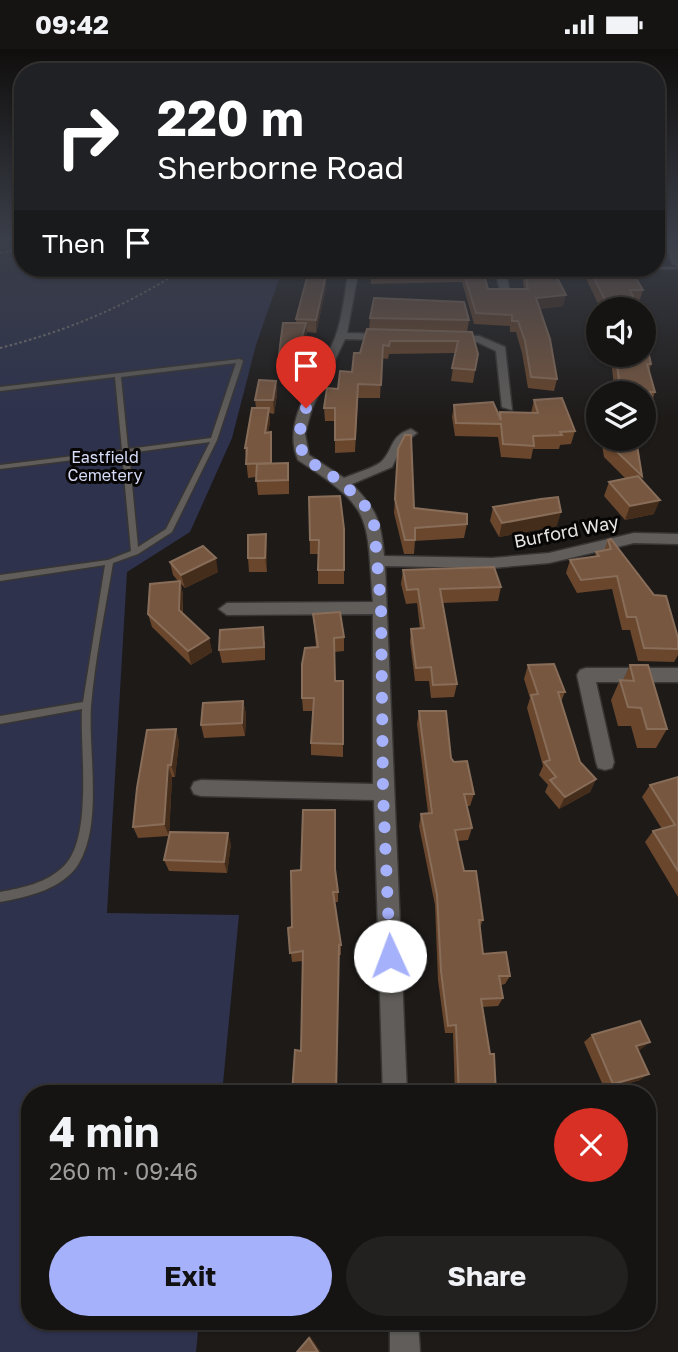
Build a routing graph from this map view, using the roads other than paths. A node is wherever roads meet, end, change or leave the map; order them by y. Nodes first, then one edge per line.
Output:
1 (348, 299) edge
2 (341, 336) junction
3 (397, 338) edge
4 (438, 338) edge
5 (118, 376) junction
6 (0, 390) edge
7 (508, 407) dead end
8 (411, 433) edge
9 (214, 440) junction
10 (125, 451) junction
11 (0, 467) edge
12 (343, 483) junction
13 (678, 539) edge
14 (135, 552) junction
15 (378, 561) junction
16 (109, 562) junction
17 (0, 578) edge
18 (381, 608) junction
19 (227, 609) dead end
20 (678, 675) edge
21 (87, 705) junction
22 (0, 720) edge
23 (605, 762) dead end
24 (201, 787) dead end
25 (383, 792) junction
26 (0, 897) edge
27 (395, 1085) edge
28 (404, 1330) edge
29 (405, 1352) edge

1 - 2 street
2 - 3 street
2 - 12 street
4 - 7 street
5 - 6 lane
5 - 9 lane
5 - 10 lane
8 - 12 street
9 - 10 lane
9 - 14 lane
10 - 11 lane
10 - 14 lane
12 - 15 street
13 - 15 street, Burford Way
14 - 16 lane
15 - 18 street
16 - 17 lane
16 - 21 lane
18 - 19 street
18 - 25 street
20 - 23 street
21 - 22 lane
21 - 26 lane
24 - 25 street
25 - 27 street
28 - 29 street

